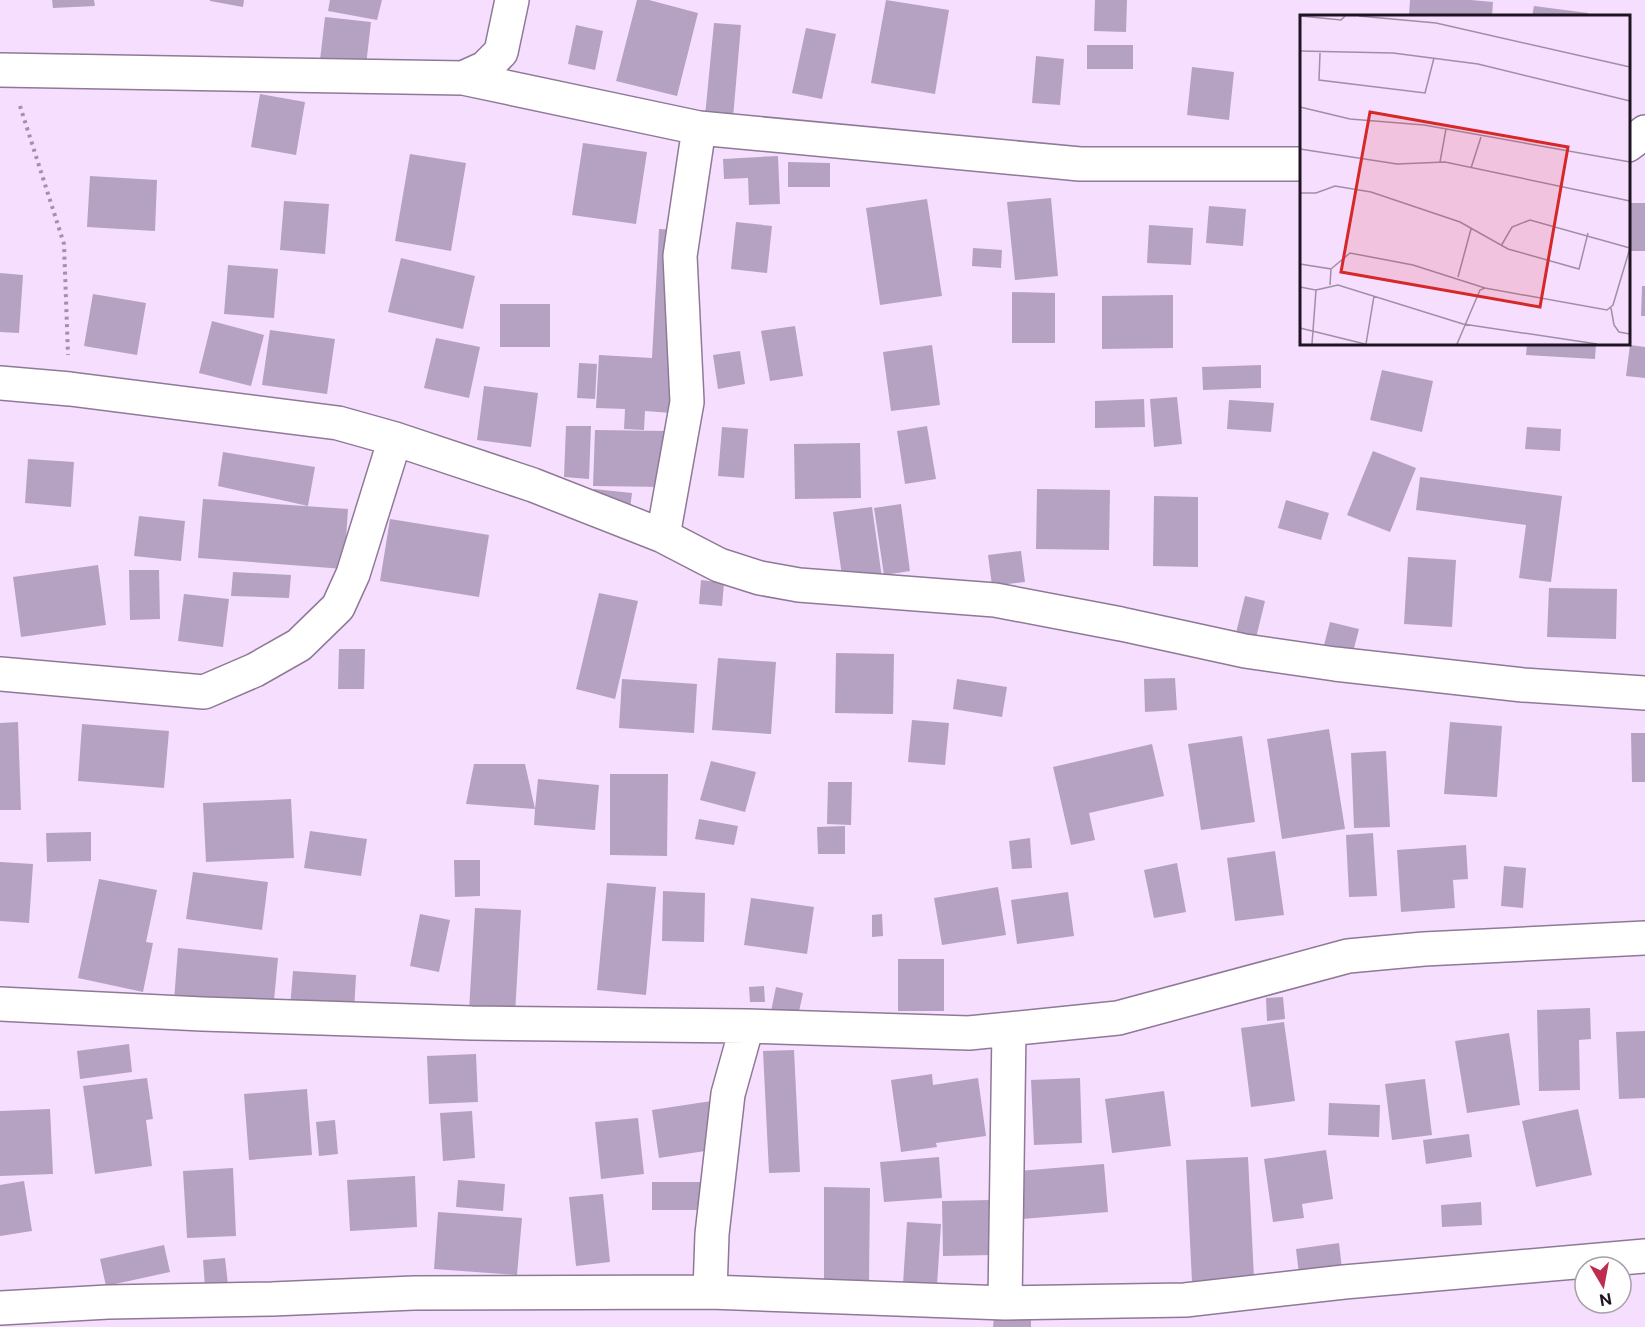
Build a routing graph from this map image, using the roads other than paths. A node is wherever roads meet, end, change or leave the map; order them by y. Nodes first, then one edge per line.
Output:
1 (512, 0) edge
2 (4, 70) edge
3 (463, 78) junction
4 (699, 128) junction
5 (1645, 132) edge
6 (1630, 144) edge
7 (1300, 164) edge
8 (0, 383) edge
9 (395, 439) junction
10 (663, 536) junction
11 (0, 674) edge
12 (1645, 693) edge
13 (1645, 938) edge
14 (0, 1004) edge
15 (747, 1026) junction
16 (1009, 1029) junction
17 (1645, 1256) edge
18 (711, 1292) junction
19 (1005, 1303) junction
20 (0, 1308) edge

1 - 3 street
2 - 3 street
3 - 4 street
4 - 7 street
4 - 10 street
5 - 6 street
8 - 9 street
9 - 10 street
9 - 11 street
10 - 12 street
13 - 16 street
14 - 15 street
15 - 16 street
15 - 18 street
16 - 19 street
17 - 19 street
18 - 19 street
18 - 20 street

